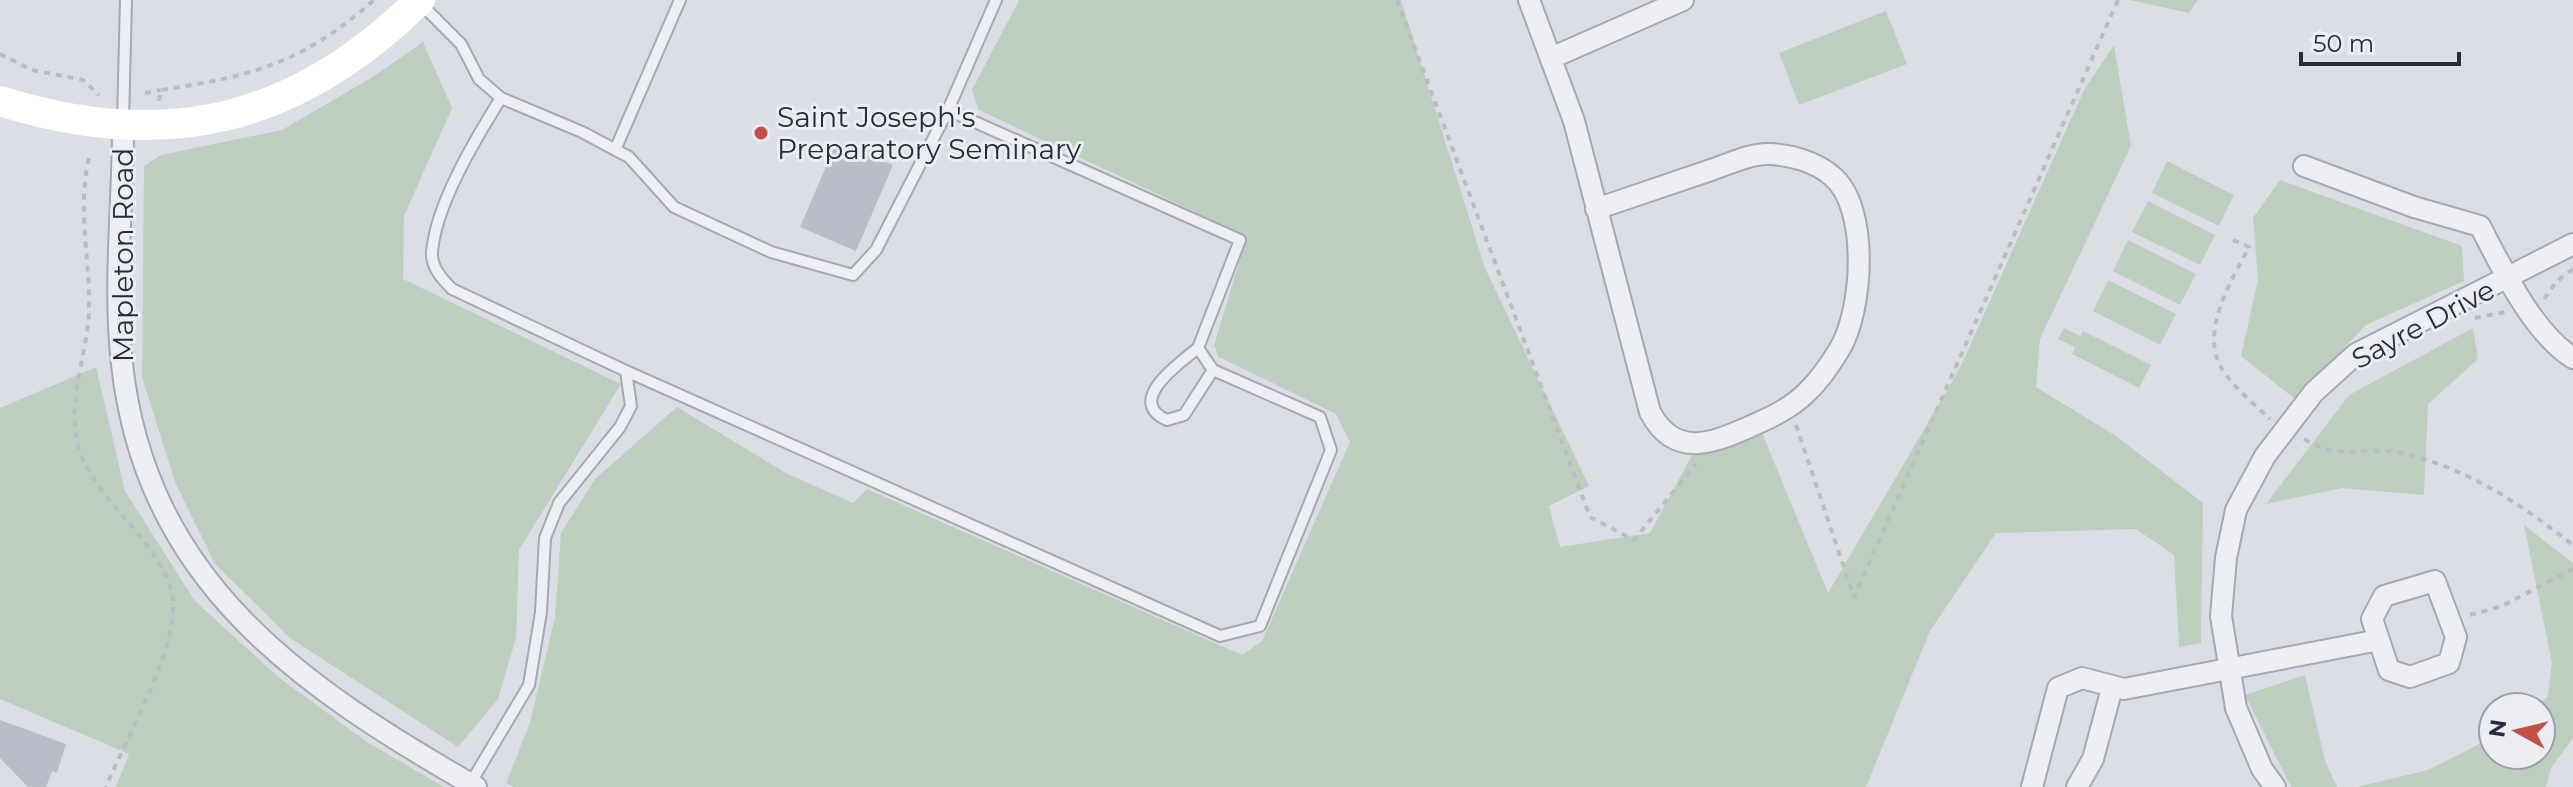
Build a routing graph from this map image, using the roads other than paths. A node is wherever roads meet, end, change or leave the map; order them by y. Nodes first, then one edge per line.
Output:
1 (126, 0) edge
2 (680, 0) edge
3 (996, 0) edge
4 (1529, 0) edge
5 (1683, 0) edge
6 (419, 1) edge
7 (1551, 58) junction
8 (501, 98) junction
9 (0, 101) edge
10 (948, 110) junction
11 (123, 127) junction
12 (615, 150) junction
13 (2304, 166) dead end
14 (1596, 209) junction
15 (2573, 244) edge
16 (2508, 279) junction
17 (1198, 348) junction
18 (2573, 358) edge
19 (1213, 370) junction
20 (626, 371) junction
21 (2379, 640) junction
22 (2229, 669) junction
23 (2112, 688) junction
24 (473, 786) edge
25 (2032, 787) edge
26 (2077, 787) edge
27 (2275, 787) edge

1 - 11 lane
2 - 12 lane
3 - 10 lane
4 - 7 street
5 - 7 street
6 - 8 lane
6 - 11 street
7 - 14 street
8 - 12 lane
8 - 20 lane
9 - 11 street, Mapleton Road
10 - 12 lane
10 - 17 lane
11 - 24 street, Mapleton Road
13 - 16 street, Sayre Drive
14 - 14 street
15 - 16 street, Sayre Drive
16 - 18 street, Sayre Drive
16 - 22 street, Sayre Drive
17 - 19 lane
17 - 19 lane
19 - 20 lane
20 - 24 lane
21 - 21 street
21 - 22 street
22 - 23 street
22 - 27 street, Sayre Drive
23 - 25 street
23 - 26 street

